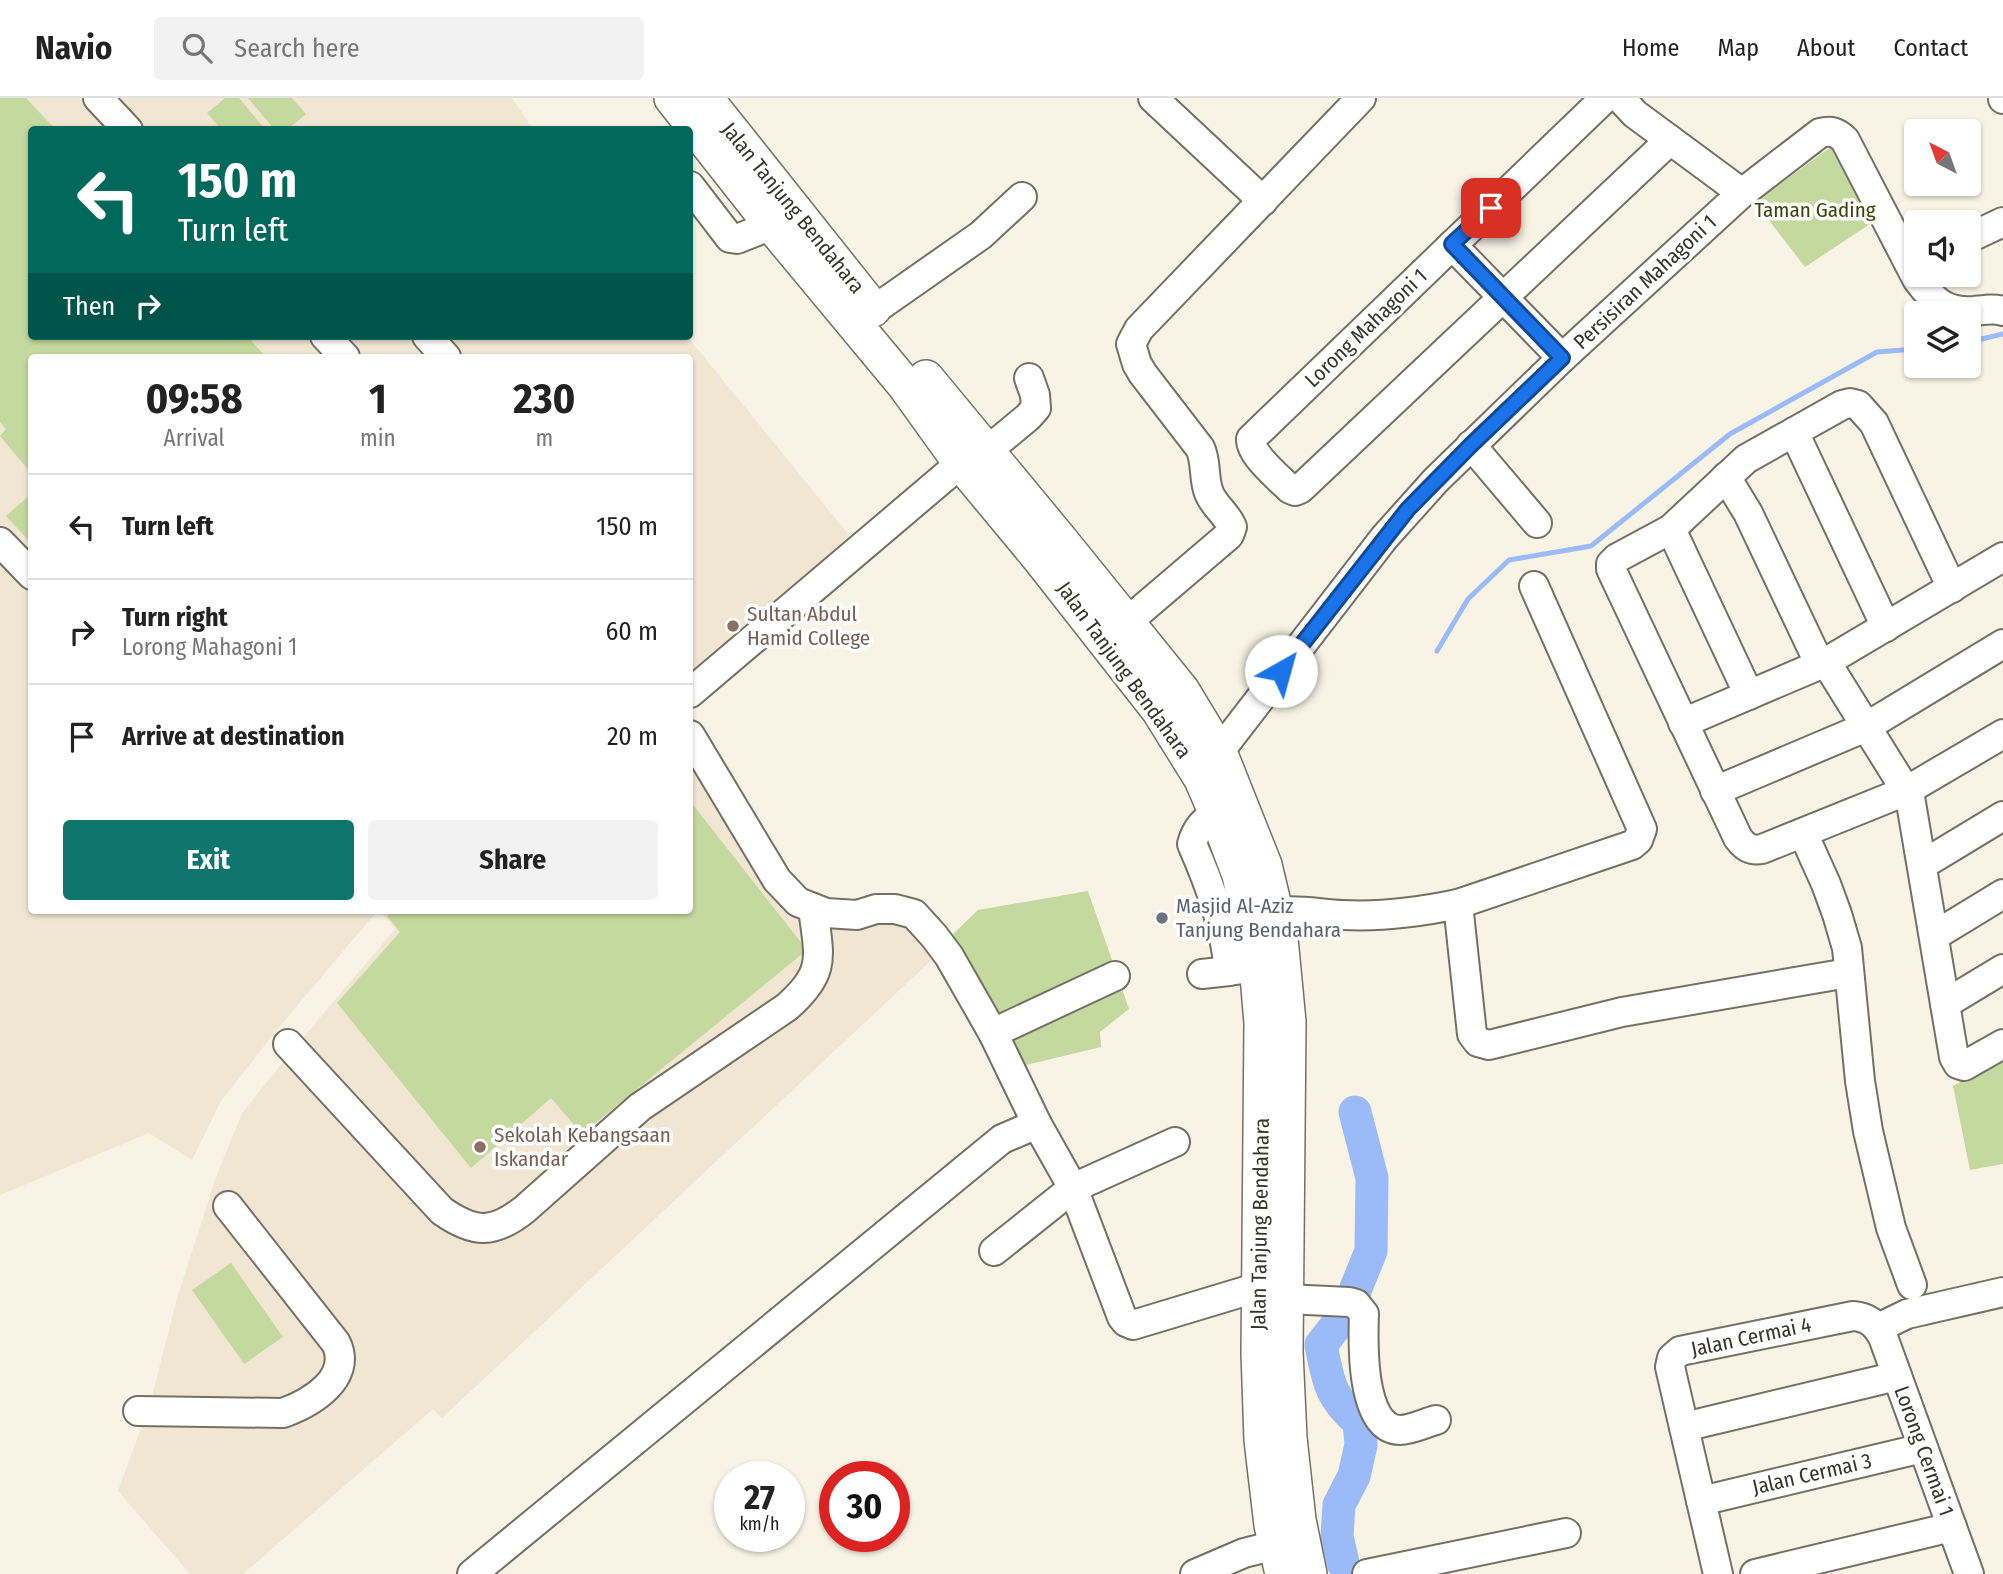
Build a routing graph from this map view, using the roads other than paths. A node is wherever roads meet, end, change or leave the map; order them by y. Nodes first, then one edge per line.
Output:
1 (98, 98) edge
2 (1153, 98) edge
3 (1361, 98) edge
4 (1605, 98) edge
5 (1620, 98) edge
6 (689, 106) edge
7 (124, 126) edge
8 (1670, 140) junction
9 (693, 190) edge
10 (1742, 193) junction
11 (1022, 197) dead end
12 (1262, 201) junction
13 (2003, 222) edge
14 (772, 225) junction
15 (1981, 232) edge
16 (1452, 244) junction
17 (1904, 247) edge
18 (1923, 287) edge
19 (1503, 297) junction
20 (874, 310) junction
21 (2003, 312) edge
22 (329, 340) edge
23 (431, 340) edge
24 (342, 354) edge
25 (443, 354) edge
26 (1562, 358) junction
27 (1029, 378) dead end
28 (1794, 432) junction
29 (1471, 445) junction
30 (974, 457) junction
31 (1726, 477) junction
32 (1537, 523) dead end
33 (1671, 529) junction
34 (0, 542) edge
35 (2003, 557) edge
36 (28, 571) edge
37 (1534, 586) dead end
38 (1952, 588) junction
39 (1126, 622) junction
40 (1886, 627) junction
41 (2003, 644) edge
42 (1823, 664) junction
43 (693, 691) edge
44 (1749, 695) junction
45 (1683, 723) junction
46 (1866, 727) junction
47 (2003, 734) edge
48 (693, 741) edge
49 (1219, 752) junction
50 (1715, 791) junction
51 (1906, 791) junction
52 (2003, 816) edge
53 (1803, 833) junction
54 (1922, 865) junction
55 (2003, 894) edge
56 (1458, 904) junction
57 (813, 908) junction
58 (1276, 912) junction
59 (1934, 936) junction
60 (2003, 969) edge
61 (1848, 973) junction
62 (1115, 976) dead end
63 (1945, 1004) junction
64 (993, 1033) junction
65 (288, 1044) dead end
66 (2003, 1044) edge
67 (1037, 1124) junction
68 (1175, 1142) dead end
69 (1073, 1188) junction
70 (228, 1206) dead end
71 (995, 1251) dead end
72 (1912, 1285) dead end
73 (2003, 1292) edge
74 (1273, 1293) junction
75 (1878, 1328) junction
76 (1897, 1376) junction
77 (138, 1411) dead end
78 (1436, 1420) dead end
79 (1684, 1427) junction
80 (1923, 1448) junction
81 (1701, 1501) junction
82 (1952, 1527) junction
83 (1566, 1533) dead end
84 (1280, 1560) edge
85 (1423, 1568) edge
86 (472, 1574) edge
87 (1195, 1574) edge
88 (1309, 1574) edge
89 (1367, 1574) edge
90 (1718, 1574) edge
91 (1755, 1574) edge
92 (1969, 1574) edge

1 - 7 street
2 - 12 street
3 - 12 street
4 - 16 street, Lorong Mahagoni 1
5 - 8 street
6 - 14 main road, Jalan Tanjung Bendahara
6 - 20 main road, Jalan Tanjung Bendahara
8 - 10 street
8 - 19 street
9 - 14 street
10 - 17 street, Persisiran Mahagoni 1
10 - 26 street, Persisiran Mahagoni 1
11 - 20 street
12 - 39 street
13 - 15 street
14 - 30 main road, Jalan Tanjung Bendahara
16 - 19 street
16 - 19 street, Lorong Mahagoni 1
18 - 21 street
19 - 26 street
20 - 30 main road, Jalan Tanjung Bendahara
22 - 24 street
23 - 25 street
26 - 29 street, Persisiran Mahagoni 1
27 - 30 street
28 - 31 street
28 - 38 street
28 - 40 street
29 - 32 street
29 - 49 street, Persisiran Mahagoni 1
30 - 39 main road, Jalan Tanjung Bendahara
30 - 43 street
30 - 74 main road, Jalan Tanjung Bendahara
31 - 33 street
31 - 42 street
33 - 44 street
33 - 45 street
34 - 36 street
35 - 38 street
37 - 56 street
38 - 40 street
39 - 49 main road, Jalan Tanjung Bendahara
40 - 42 street
41 - 46 street
42 - 44 street
42 - 46 street
44 - 45 street
45 - 50 street
46 - 50 street
46 - 51 street
47 - 51 street
48 - 57 street
49 - 58 main road, Jalan Tanjung Bendahara
50 - 53 street
51 - 53 street
51 - 54 street
52 - 54 street
53 - 61 street
54 - 59 street
55 - 59 street
56 - 58 street
56 - 61 street
57 - 64 street
57 - 65 street
58 - 74 main road, Jalan Tanjung Bendahara
59 - 63 street
60 - 63 street
61 - 72 street
62 - 64 street
63 - 66 street
64 - 67 street
67 - 69 street
67 - 86 street
68 - 69 street
69 - 71 street
69 - 74 street
70 - 77 street
73 - 75 street
74 - 78 street
74 - 84 main road, Jalan Tanjung Bendahara
74 - 88 main road, Jalan Tanjung Bendahara
75 - 76 street, Lorong Cermai 1
75 - 79 street, Jalan Cermai 4
76 - 79 street
76 - 80 street, Lorong Cermai 1
79 - 81 street, Jalan Cermai 4
80 - 81 street, Jalan Cermai 3
80 - 82 street, Lorong Cermai 1
81 - 90 street, Jalan Cermai 4
82 - 91 street
82 - 92 street, Lorong Cermai 1
83 - 85 street
84 - 87 street
85 - 89 street

